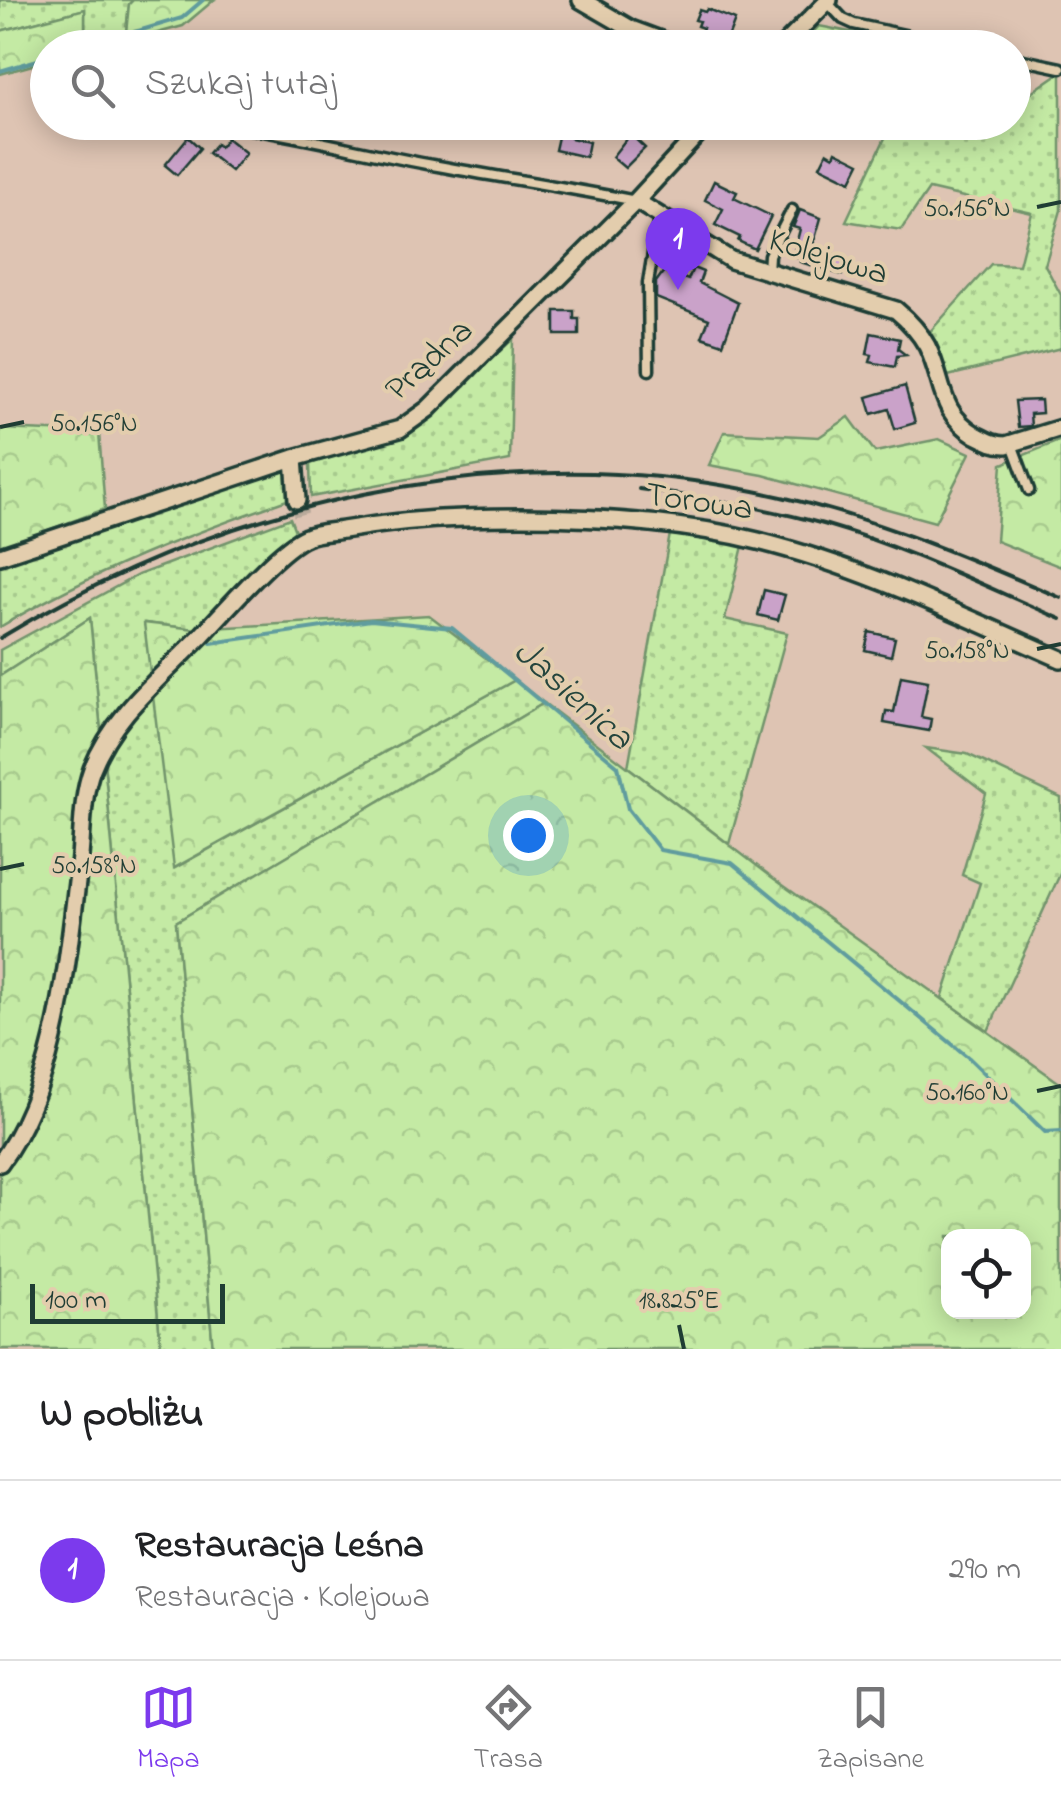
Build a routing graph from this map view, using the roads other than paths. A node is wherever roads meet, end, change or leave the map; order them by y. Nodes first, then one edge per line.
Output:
1 (581, 0) edge
2 (828, 1) edge
3 (632, 30) edge
4 (799, 30) edge
5 (882, 30) edge
6 (1031, 62) edge
7 (1061, 68) edge
8 (316, 140) edge
9 (693, 140) edge
10 (636, 202) junction
11 (792, 210) dead end
12 (660, 216) junction
13 (768, 272) junction
14 (649, 370) dead end
15 (1061, 428) edge
16 (1012, 444) junction
17 (294, 458) junction
18 (1029, 490) dead end
19 (297, 500) tunnel mouth
20 (302, 520) tunnel mouth
21 (308, 536) junction
22 (0, 556) edge
23 (1061, 660) edge
24 (0, 1163) edge

1 - 3 street
2 - 4 street
2 - 5 lane
6 - 7 lane
8 - 10 lane
9 - 10 street, Prądna
10 - 12 street, Kolejowa
10 - 17 street, Prądna
11 - 13 lane
12 - 13 street, Kolejowa
12 - 14 lane
13 - 16 street, Kolejowa
15 - 16 street
16 - 18 lane
17 - 19 street
17 - 22 street, Prądna
20 - 21 street
21 - 23 street, Torowa
21 - 24 street

